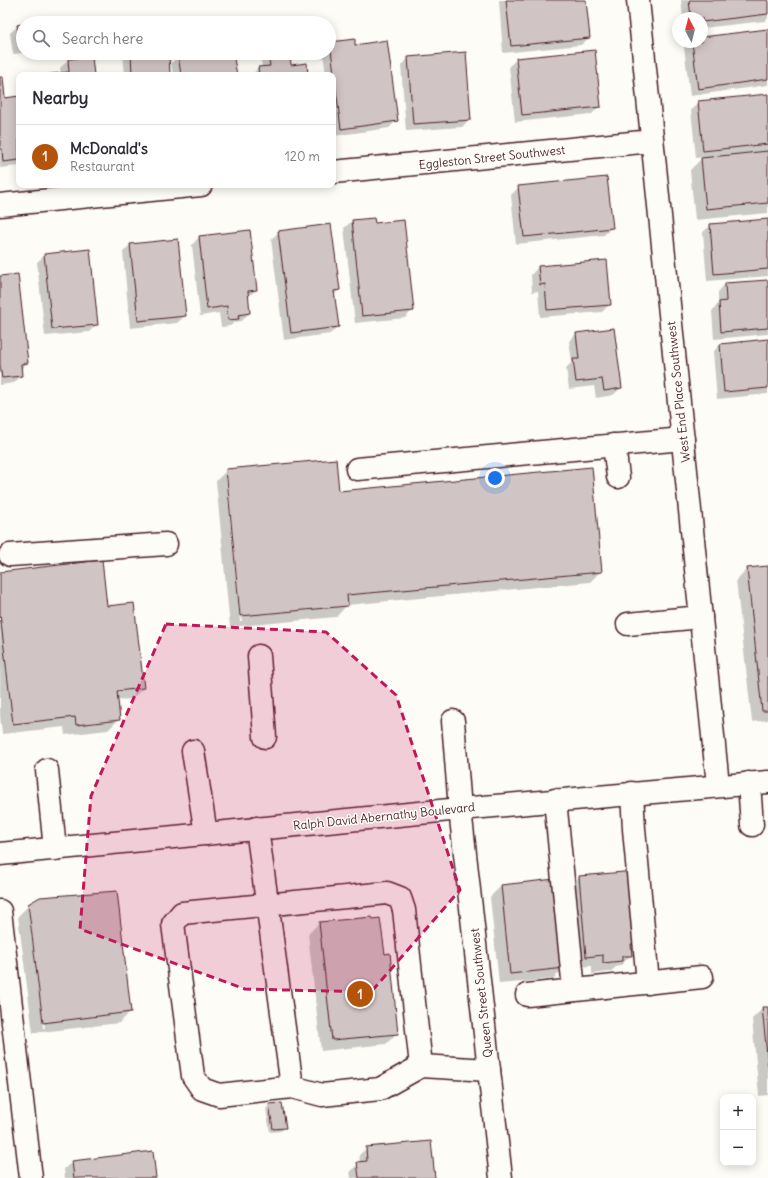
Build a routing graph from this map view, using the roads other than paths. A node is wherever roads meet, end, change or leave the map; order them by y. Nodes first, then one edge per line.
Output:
1 (638, 0) edge
2 (652, 141) junction
3 (336, 172) edge
4 (171, 188) edge
5 (0, 205) edge
6 (683, 439) junction
7 (614, 445) junction
8 (357, 469) dead end
9 (618, 477) dead end
10 (166, 544) dead end
11 (10, 555) dead end
12 (701, 617) junction
13 (628, 624) dead end
14 (259, 656) dead end
15 (453, 721) dead end
16 (265, 737) dead end
17 (192, 751) dead end
18 (47, 770) dead end
19 (758, 783) edge
20 (718, 785) junction
21 (632, 793) junction
22 (555, 800) junction
23 (460, 808) junction
24 (752, 825) dead end
25 (257, 828) junction
26 (206, 834) junction
27 (55, 849) junction
28 (0, 854) edge
29 (267, 905) junction
30 (0, 911) edge
31 (702, 977) dead end
32 (4, 978) edge
33 (648, 983) junction
34 (574, 990) junction
35 (528, 995) dead end
36 (420, 1066) junction
37 (489, 1070) junction
38 (292, 1087) junction
39 (31, 1178) edge
40 (501, 1178) edge

1 - 2 street, West End Place Southwest
2 - 3 street, Eggleston Street Southwest
2 - 6 street, West End Place Southwest
4 - 5 street
6 - 7 street
6 - 12 street, West End Place Southwest
7 - 8 street
7 - 9 street
10 - 11 street
12 - 13 street
12 - 20 street, West End Place Southwest
14 - 16 street
15 - 23 street, Queen Street Southwest
17 - 26 street
18 - 27 street
19 - 20 street, Ralph David Abernathy Boulevard
19 - 24 street
20 - 21 street, Ralph David Abernathy Boulevard
21 - 22 street, Ralph David Abernathy Boulevard
21 - 33 street
22 - 23 street, Ralph David Abernathy Boulevard
22 - 34 street
23 - 25 street, Ralph David Abernathy Boulevard
23 - 37 street, Queen Street Southwest
25 - 26 street, Ralph David Abernathy Boulevard
25 - 29 street
26 - 27 street, Ralph David Abernathy Boulevard
27 - 28 street, Ralph David Abernathy Boulevard
29 - 36 street
29 - 38 street
29 - 38 street
30 - 32 street
31 - 33 street
32 - 39 street
33 - 34 street
34 - 35 street
36 - 37 street
36 - 38 street
37 - 40 street, Queen Street Southwest

